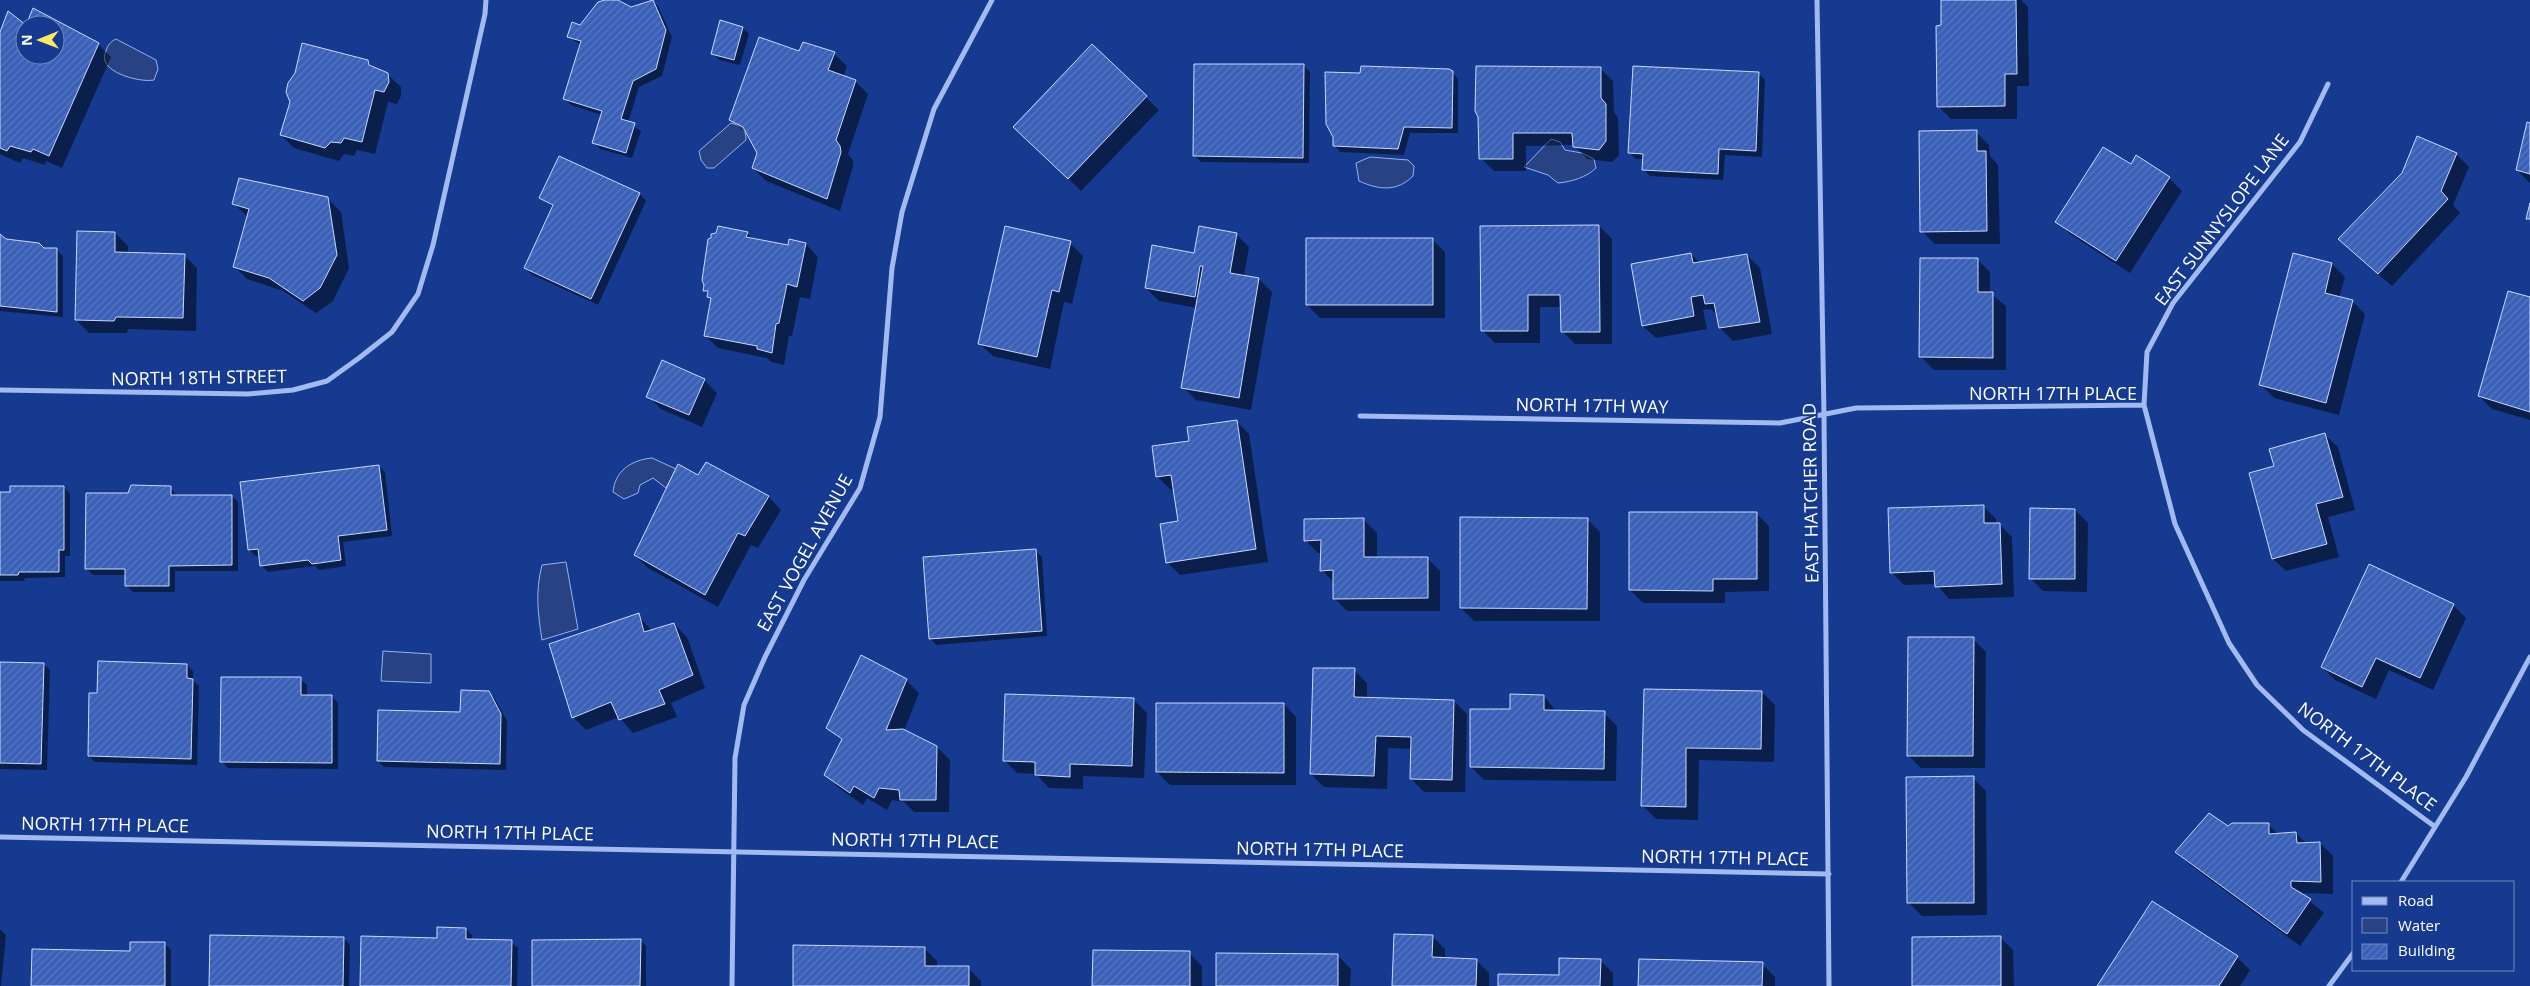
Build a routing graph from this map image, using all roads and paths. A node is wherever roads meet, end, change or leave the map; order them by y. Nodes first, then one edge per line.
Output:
1 (486, 0) edge
2 (992, 0) edge
3 (1817, 0) edge
4 (2328, 84) dead end
5 (0, 390) edge
6 (2144, 405) junction
7 (1824, 415) junction
8 (1360, 416) dead end
9 (2530, 657) edge
10 (2434, 826) junction
11 (0, 837) edge
12 (732, 851) junction
13 (1829, 874) junction
14 (2402, 881) edge
15 (2352, 955) edge
16 (732, 986) edge
17 (1829, 986) edge
18 (2330, 986) edge

1 - 5 street, NORTH 18TH STREET
2 - 12 street, EAST VOGEL AVENUE
3 - 7 street, EAST HATCHER ROAD
4 - 6 street, EAST SUNNYSLOPE LANE
6 - 7 street, NORTH 17TH PLACE
6 - 10 street, NORTH 17TH PLACE
7 - 8 street, NORTH 17TH WAY
7 - 13 street, EAST HATCHER ROAD
9 - 10 street
10 - 14 street
11 - 12 street, NORTH 17TH PLACE
12 - 13 street, NORTH 17TH PLACE
12 - 16 street, EAST VOGEL AVENUE
13 - 17 street, EAST HATCHER ROAD
15 - 18 street

